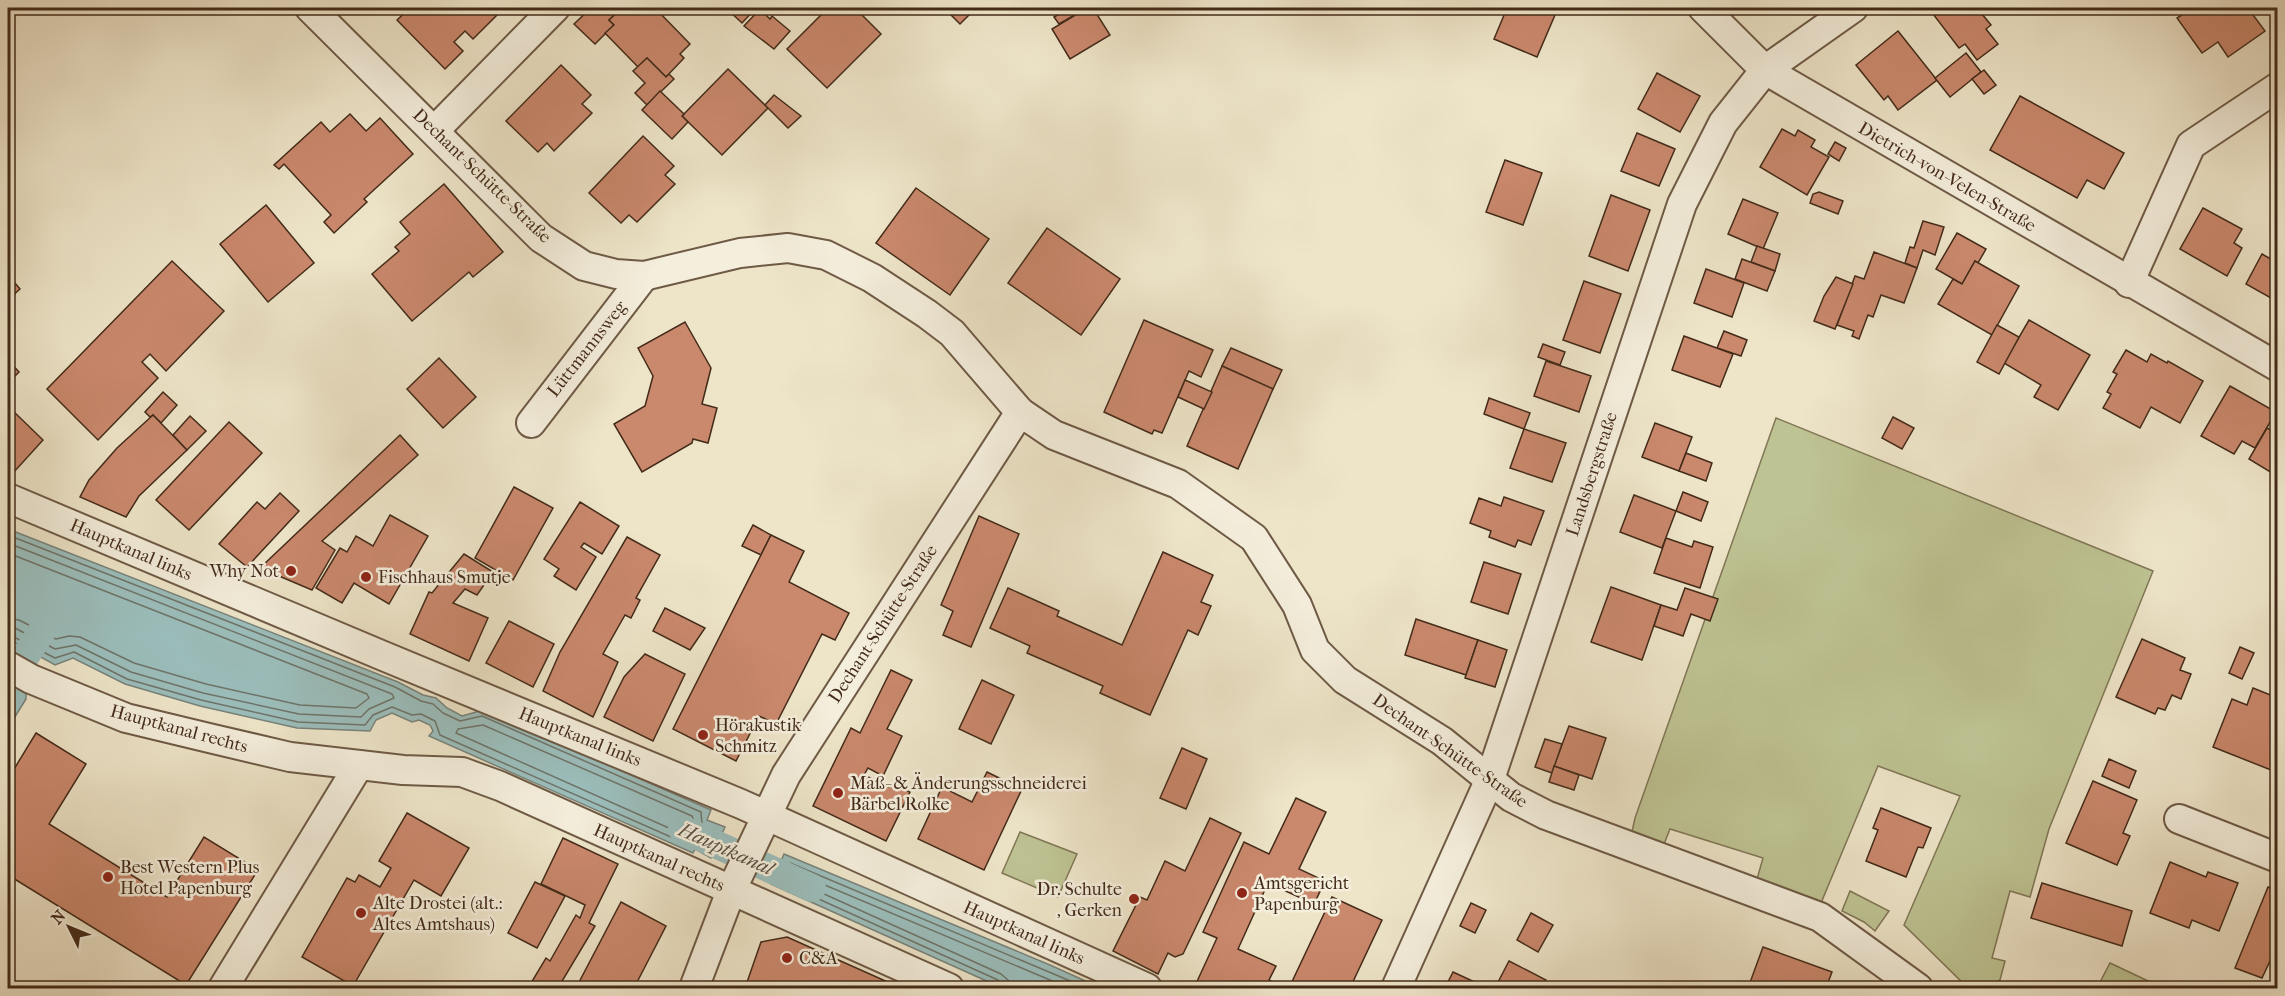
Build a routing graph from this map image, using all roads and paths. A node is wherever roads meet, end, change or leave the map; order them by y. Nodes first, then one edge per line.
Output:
1 (310, 8) edge
2 (555, 8) edge
3 (1703, 8) edge
4 (1853, 8) edge
5 (1765, 70) junction
6 (2277, 87) edge
7 (435, 130) junction
8 (644, 276) junction
9 (2129, 283) junction
10 (2277, 368) edge
11 (1020, 412) junction
12 (531, 423) dead end
13 (8, 498) edge
14 (19, 673) edge
15 (359, 765) junction
16 (1490, 779) junction
17 (766, 815) junction
18 (2179, 819) dead end
19 (2277, 858) edge
20 (736, 881) junction
21 (223, 988) edge
22 (694, 988) edge
23 (949, 988) edge
24 (1147, 988) edge
25 (1396, 988) edge
26 (1918, 988) edge

1 - 7 street, Dechant-Schütte-Straße
2 - 7 street
3 - 5 street, Dietrich-von-Velen-Straße
4 - 5 street, Landsbergstraße
5 - 9 street, Dietrich-von-Velen-Straße
5 - 16 street, Landsbergstraße
6 - 9 street
7 - 8 street, Dechant-Schütte-Straße
8 - 11 street, Dechant-Schütte-Straße
8 - 12 street, Lüttmannsweg
9 - 10 street, Dietrich-von-Velen-Straße
11 - 16 street, Dechant-Schütte-Straße
11 - 17 street, Dechant-Schütte-Straße
13 - 17 street, Hauptkanal links
14 - 15 street, Hauptkanal rechts
15 - 20 street, Hauptkanal rechts
15 - 21 street
16 - 25 street, Landsbergstraße
16 - 26 street, Dechant-Schütte-Straße
17 - 20 street, Dechant-Schütte-Straße
17 - 24 street, Hauptkanal links
18 - 19 street
20 - 22 street, Dechant-Schütte-Straße
20 - 23 street, Hauptkanal rechts

